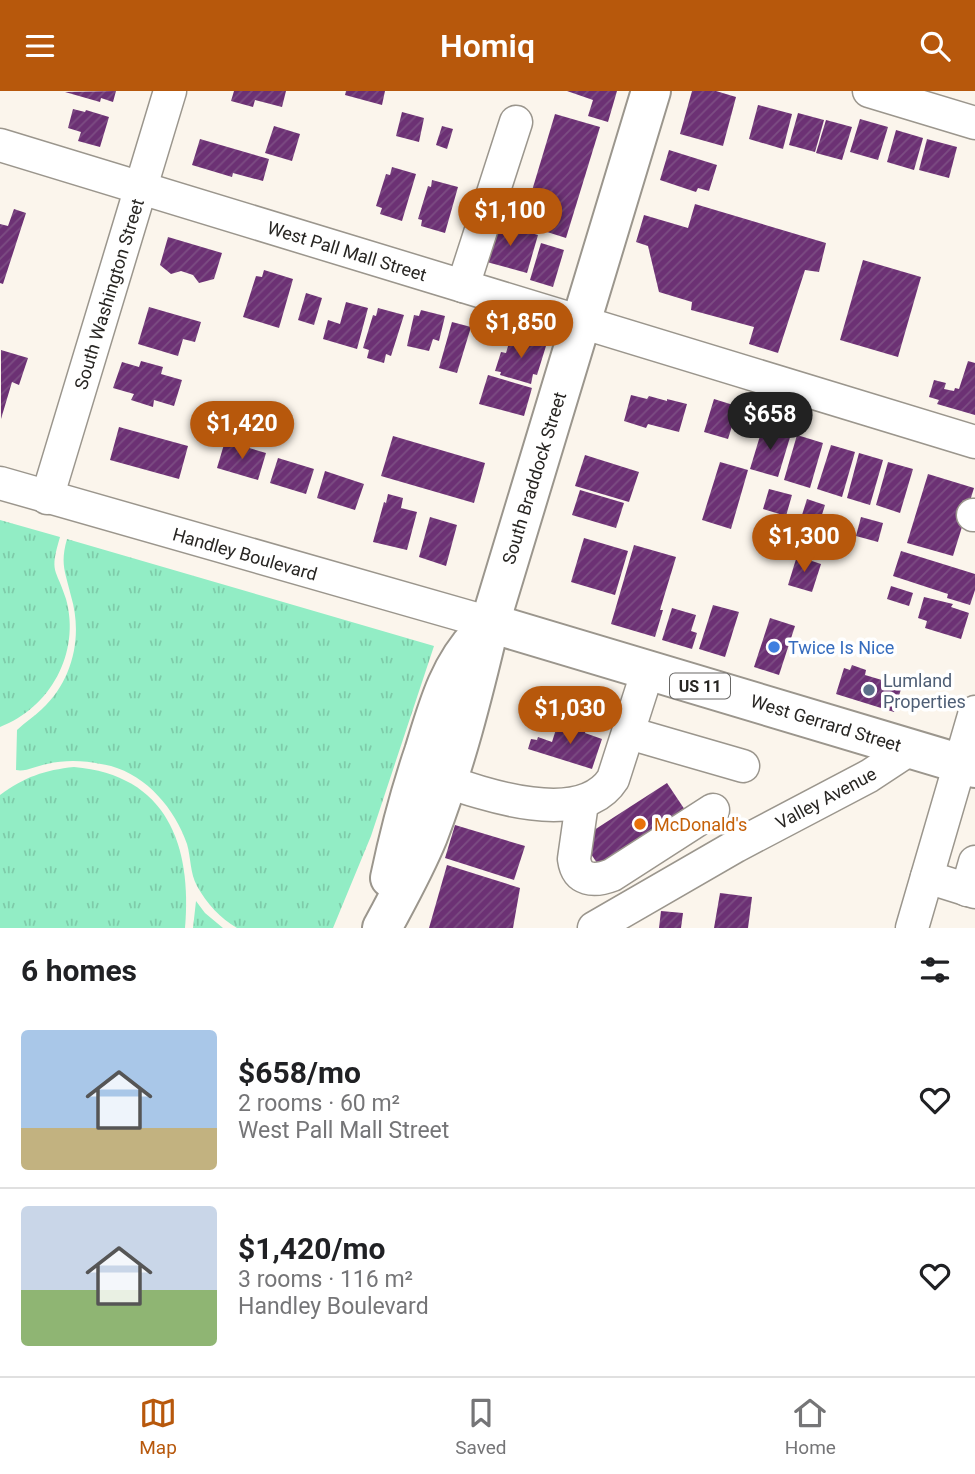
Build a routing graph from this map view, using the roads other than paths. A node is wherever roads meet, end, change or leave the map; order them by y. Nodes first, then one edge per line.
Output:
1 (170, 91) edge
2 (651, 91) edge
3 (869, 91) edge
4 (516, 122) dead end
5 (975, 123) edge
6 (0, 145) edge
7 (141, 188) junction
8 (463, 286) junction
9 (581, 322) junction
10 (975, 442) edge
11 (0, 483) edge
12 (47, 498) junction
13 (490, 623) junction
14 (648, 670) junction
15 (975, 712) edge
16 (629, 733) junction
17 (910, 748) junction
18 (968, 766) edge
19 (432, 776) junction
20 (582, 803) junction
21 (713, 810) junction
22 (736, 846) junction
23 (927, 877) junction
24 (972, 881) edge
25 (381, 928) edge
26 (594, 928) edge
27 (912, 928) edge

1 - 7 street, South Washington Street
2 - 9 main road, South Braddock Street
3 - 5 street
4 - 8 street
6 - 7 street, West Pall Mall Street
7 - 8 street, West Pall Mall Street
7 - 12 street, South Washington Street
8 - 9 street, West Pall Mall Street
9 - 10 street, West Pall Mall Street
9 - 13 main road, South Braddock Street
11 - 12 street, Handley Boulevard
12 - 13 street, Handley Boulevard
13 - 14 main road, West Gerrard Street / US 11
13 - 19 main road, South Braddock Street
14 - 16 street
14 - 17 main road, West Gerrard Street / US 11
15 - 18 street
16 - 20 street
16 - 21 street
17 - 18 main road, West Gerrard Street / US 11
17 - 22 street, Valley Avenue
18 - 23 street
19 - 20 street
19 - 25 main road, South Braddock Street
20 - 21 street
21 - 22 street
22 - 26 street, Valley Avenue
23 - 24 street
23 - 27 street

